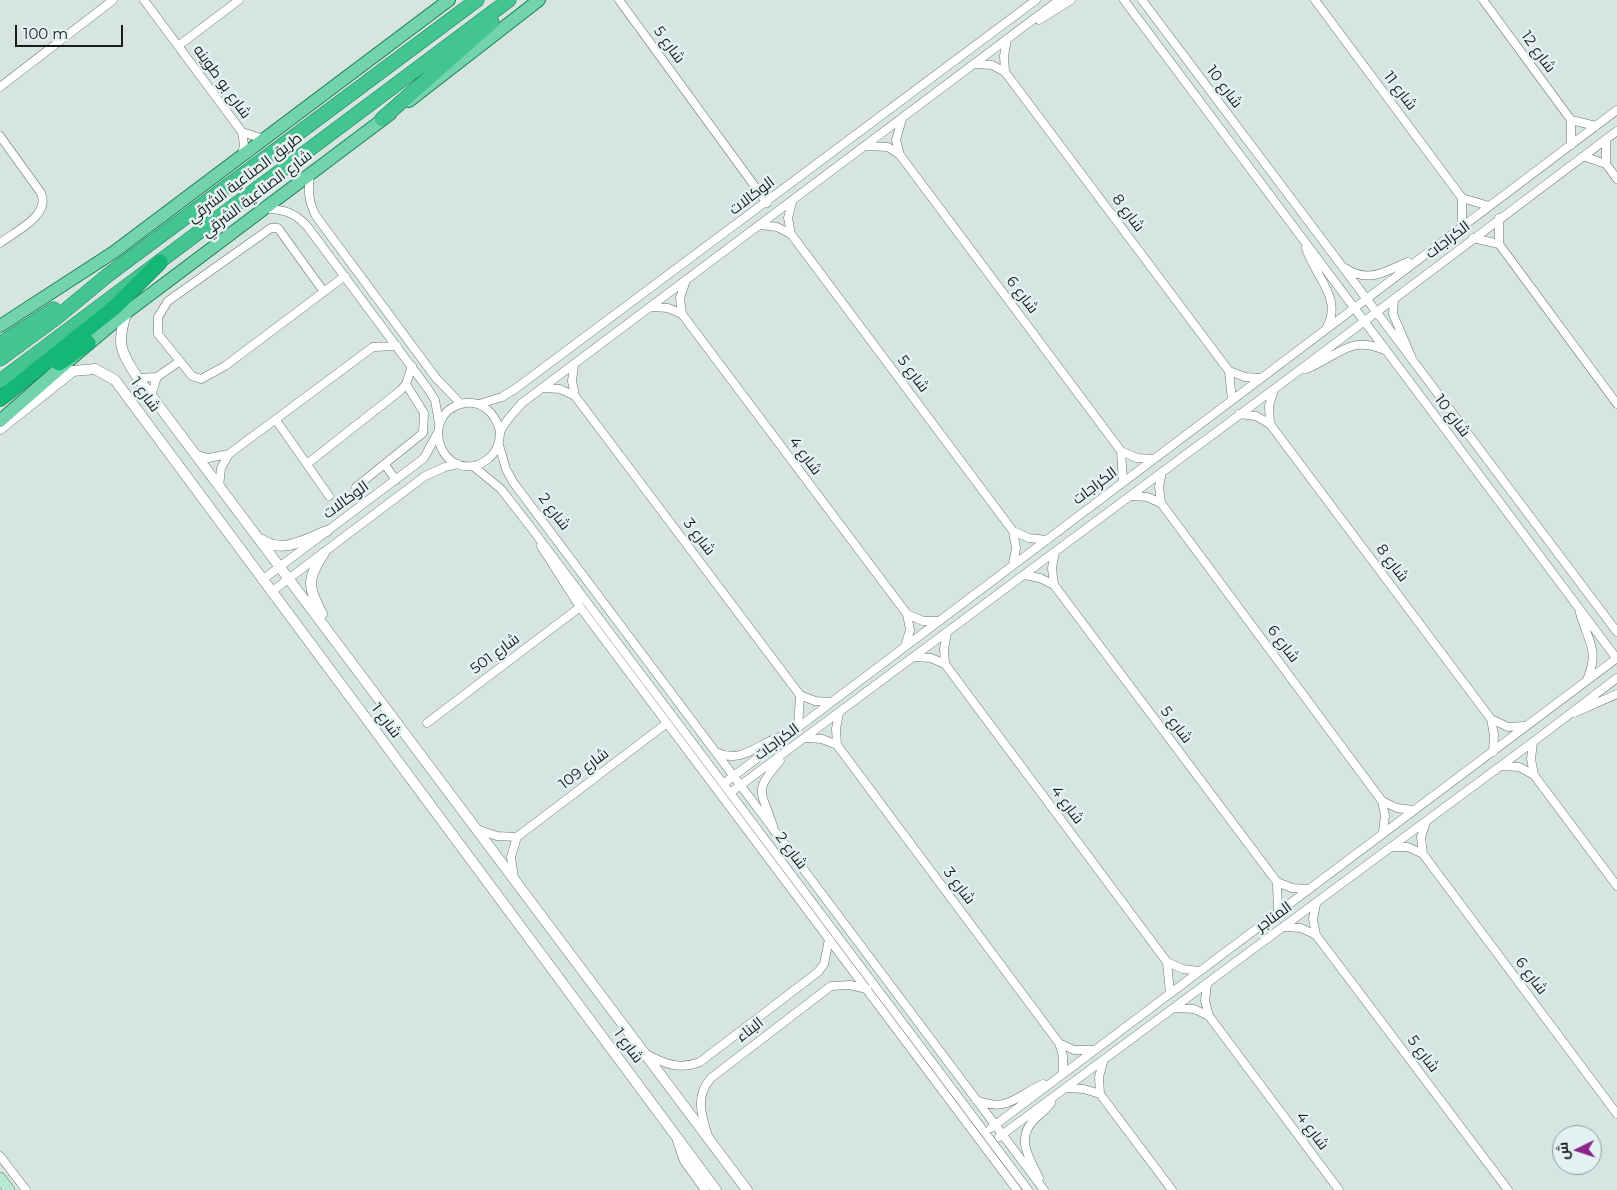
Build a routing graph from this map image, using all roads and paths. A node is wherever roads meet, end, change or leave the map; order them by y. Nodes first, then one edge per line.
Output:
1 (113, 0) edge
2 (144, 0) edge
3 (239, 0) edge
4 (449, 0) edge
5 (470, 0) edge
6 (477, 0) edge
7 (511, 0) edge
8 (539, 0) edge
9 (620, 0) edge
10 (1036, 0) edge
11 (1059, 0) edge
12 (1071, 0) edge
13 (1117, 0) edge
14 (1124, 0) edge
15 (1142, 0) edge
16 (1146, 0) edge
17 (1315, 0) edge
18 (1483, 0) edge
19 (1133, 13) junction
20 (1157, 20) junction
21 (445, 24) junction
22 (1025, 26) junction
23 (1007, 39) junction
24 (178, 46) junction
25 (974, 64) junction
26 (1005, 72) junction
27 (0, 87) edge
28 (1617, 110) edge
29 (903, 118) junction
30 (382, 119) junction
31 (1571, 120) junction
32 (1596, 126) junction
33 (1617, 131) edge
34 (242, 132) junction
35 (0, 136) edge
36 (265, 139) junction
37 (1606, 139) junction
38 (1571, 145) junction
39 (864, 146) junction
40 (900, 155) junction
41 (1583, 156) junction
42 (241, 158) junction
43 (1606, 164) junction
44 (310, 174) junction
45 (1617, 179) edge
46 (1462, 198) junction
47 (792, 202) junction
48 (766, 203) junction
49 (1489, 206) junction
50 (265, 209) junction
51 (1499, 218) junction
52 (761, 225) junction
53 (1462, 227) junction
54 (791, 234) junction
55 (1473, 238) junction
56 (1304, 241) junction
57 (0, 243) edge
58 (1499, 244) junction
59 (1418, 259) junction
60 (160, 262) junction
61 (1340, 265) junction
62 (108, 275) junction
63 (345, 276) junction
64 (685, 283) junction
65 (324, 292) junction
66 (1366, 299) junction
67 (1394, 299) junction
68 (653, 307) junction
69 (1354, 308) junction
70 (127, 312) junction
71 (1376, 313) junction
72 (682, 314) junction
73 (1364, 321) junction
74 (0, 326) edge
75 (1325, 330) junction
76 (6, 336) edge
77 (88, 343) junction
78 (0, 344) edge
79 (397, 346) junction
80 (1386, 351) junction
81 (0, 359) edge
82 (180, 362) junction
83 (1413, 363) junction
84 (574, 365) junction
85 (412, 366) junction
86 (1230, 371) junction
87 (1297, 372) junction
88 (157, 377) junction
89 (138, 378) junction
90 (1261, 378) junction
91 (0, 381) edge
92 (406, 384) junction
93 (543, 388) junction
94 (1275, 388) junction
95 (151, 396) junction
96 (576, 396) junction
97 (0, 399) edge
98 (1232, 400) junction
99 (462, 404) junction
100 (479, 404) junction
101 (1617, 404) edge
102 (0, 408) edge
103 (1239, 414) junction
104 (276, 420) junction
105 (0, 421) edge
106 (439, 424) junction
107 (1270, 424) junction
108 (0, 429) edge
109 (500, 432) junction
110 (437, 434) junction
111 (498, 445) junction
112 (1121, 451) junction
113 (194, 454) junction
114 (229, 454) junction
115 (1154, 459) junction
116 (307, 464) junction
117 (458, 464) junction
118 (386, 465) junction
119 (473, 466) junction
120 (1162, 472) junction
121 (396, 480) junction
122 (1123, 482) junction
123 (219, 487) junction
124 (356, 487) dead end
125 (329, 496) dead end
126 (1131, 496) junction
127 (1161, 503) junction
128 (532, 529) junction
129 (1013, 530) junction
130 (327, 531) junction
131 (255, 534) junction
132 (1047, 540) junction
133 (1055, 552) junction
134 (324, 553) junction
135 (1013, 565) junction
136 (280, 566) junction
137 (1024, 575) junction
138 (289, 579) junction
139 (262, 580) junction
140 (1054, 585) junction
141 (271, 592) junction
142 (580, 607) junction
143 (1578, 607) junction
144 (906, 614) junction
145 (1607, 620) junction
146 (938, 621) junction
147 (1617, 624) edge
148 (1617, 632) edge
149 (946, 633) junction
150 (339, 645) junction
151 (905, 646) junction
152 (914, 657) junction
153 (1617, 658) edge
154 (945, 664) junction
155 (1617, 678) edge
156 (1587, 682) junction
157 (1617, 694) edge
158 (800, 695) junction
159 (831, 702) junction
160 (839, 713) junction
161 (1570, 714) junction
162 (1491, 719) junction
163 (427, 723) dead end
164 (667, 723) junction
165 (1526, 726) junction
166 (798, 727) junction
167 (788, 734) junction
168 (806, 738) junction
169 (1533, 742) junction
170 (837, 745) junction
171 (715, 751) junction
172 (788, 751) junction
173 (1493, 752) junction
174 (1501, 766) junction
175 (1534, 775) junction
176 (733, 776) junction
177 (723, 784) junction
178 (740, 785) junction
179 (730, 793) junction
180 (1382, 801) junction
181 (1413, 810) junction
182 (1426, 821) junction
183 (479, 830) junction
184 (775, 832) junction
185 (1383, 832) junction
186 (517, 837) junction
187 (1391, 847) junction
188 (1423, 854) junction
189 (514, 878) junction
190 (1277, 882) junction
191 (1617, 886) edge
192 (1308, 890) junction
193 (1316, 904) junction
194 (1278, 913) junction
195 (1284, 927) junction
196 (1316, 935) junction
197 (829, 939) junction
198 (1167, 962) junction
199 (1199, 971) junction
200 (1207, 984) junction
201 (867, 989) junction
202 (1170, 993) junction
203 (1174, 1008) junction
204 (1209, 1016) junction
205 (1059, 1043) junction
206 (1093, 1050) junction
207 (645, 1053) junction
208 (1103, 1060) junction
209 (1063, 1073) junction
210 (1054, 1079) junction
211 (1067, 1088) junction
212 (1100, 1094) junction
213 (1057, 1096) junction
214 (976, 1100) junction
215 (1617, 1114) edge
216 (995, 1125) junction
217 (986, 1132) junction
218 (675, 1135) junction
219 (1002, 1135) junction
220 (710, 1140) junction
221 (994, 1141) junction
222 (0, 1156) edge
223 (0, 1178) edge
224 (9, 1190) edge
225 (26, 1190) edge
226 (705, 1190) edge
227 (716, 1190) edge
228 (747, 1190) edge
229 (1016, 1190) edge
230 (1028, 1190) edge
231 (1043, 1190) edge
232 (1172, 1190) edge
233 (1339, 1190) edge
234 (1508, 1190) edge

1 - 27 street
2 - 24 street, شارع بو طوينه
3 - 24 street
4 - 36 main road
5 - 21 highway
6 - 21 highway, طريق الصناعية الشرقي
7 - 30 highway
7 - 60 highway, طريق الصناعية الشرقي
8 - 30 main road, شارع الصناعية الشرقي
9 - 48 street, شارع 5
10 - 48 street, الوكالات
11 - 22 street, الوكالات
12 - 22 street, الوكالات
13 - 19 street
14 - 19 street, شارع 10
15 - 20 street, شارع 10
16 - 20 street, شارع 10
17 - 46 street, شارع 11
18 - 31 street, شارع 12
19 - 56 street, شارع 10
20 - 61 street, شارع 10
21 - 62 highway, طريق الصناعية الشرقي
22 - 23 street, الوكالات
23 - 25 street, الوكالات
23 - 26 street
24 - 34 street, شارع بو طوينه
25 - 26 street
25 - 29 street, الوكالات
26 - 86 street, شارع 8
28 - 32 street, الكراجات
29 - 39 street, الوكالات
29 - 40 street
30 - 44 main road, شارع الصناعية الشرقي
31 - 32 street
31 - 38 street
32 - 38 street, الكراجات
33 - 37 street, الكراجات
34 - 36 street, شارع بو طوينه
34 - 42 street, شارع بو طوينه
35 - 57 street
36 - 42 main road
37 - 41 street, الكراجات
37 - 43 street
38 - 49 street, الكراجات
39 - 40 street
39 - 47 street, الوكالات
40 - 112 street, شارع 6
41 - 43 street
41 - 51 street, الكراجات
42 - 74 main road
43 - 45 street
44 - 50 main road, شارع الصناعية الشرقي
44 - 99 street
46 - 49 street
46 - 53 street
47 - 52 street, الوكالات
47 - 54 street
48 - 100 street, الوكالات
49 - 53 street, الكراجات
50 - 63 street
50 - 70 main road, شارع الصناعية الشرقي
51 - 55 street, الكراجات
51 - 58 street
52 - 54 street
52 - 64 street, الوكالات
53 - 59 street, الكراجات
54 - 129 street, شارع 5
55 - 58 street
55 - 67 street, الكراجات
56 - 69 street, شارع 10
56 - 75 street, شارع 10
58 - 101 street
59 - 61 street, الكراجات
59 - 66 street, الكراجات
60 - 91 highway, طريق الصناعية الشرقي
60 - 97 highway
61 - 66 street, شارع 10
62 - 76 highway
62 - 81 highway, طريق الصناعية الشرقي
63 - 65 street
63 - 79 street
64 - 68 street, الوكالات
64 - 72 street
65 - 82 street
65 - 82 street
66 - 69 street, الكراجات
66 - 71 street, شارع 10
67 - 71 street, الكراجات
67 - 83 street, شارع 10
68 - 72 street
68 - 84 street, الوكالات
69 - 73 street, شارع 10
69 - 75 street, الكراجات
70 - 77 main road, شارع الصناعية الشرقي
70 - 89 street, شارع 1
71 - 73 street, الكراجات
71 - 83 street, شارع 10
72 - 144 street, شارع 4
73 - 80 street, شارع 10
73 - 87 street, الكراجات
75 - 90 street, الكراجات
76 - 78 highway
77 - 102 highway
77 - 105 main road, شارع الصناعية الشرقي
79 - 85 street
79 - 104 street
80 - 87 street, الكراجات
80 - 143 street, شارع 10
82 - 88 street
83 - 145 street, شارع 10
84 - 93 street, الوكالات
84 - 96 street
85 - 92 street
85 - 106 street
86 - 90 street
86 - 98 street
87 - 94 street, الكراجات
88 - 89 street, شارع 1
88 - 95 street, شارع 1
89 - 95 street, شارع 1
90 - 98 street, الكراجات
92 - 116 street
92 - 118 street
93 - 96 street
93 - 109 street, الوكالات
94 - 103 street, الكراجات
94 - 107 street
95 - 113 street, شارع 1
96 - 158 street, شارع 3
98 - 115 street, الكراجات
99 - 100 street
99 - 106 street
100 - 109 street
103 - 107 street
103 - 120 street, الكراجات
104 - 114 street
104 - 116 street
106 - 110 street
107 - 162 street, شارع 8
108 - 139 street, شارع 1
109 - 111 street
110 - 117 street
110 - 121 street, الوكالات
111 - 119 street
111 - 171 street, شارع 2
112 - 115 street
112 - 122 street
113 - 114 street
113 - 123 street, شارع 1
114 - 123 street
115 - 122 street, الكراجات
116 - 125 street
117 - 119 street
117 - 134 street, الوكالات
118 - 121 street
118 - 124 street
119 - 128 street, شارع 2
120 - 126 street, الكراجات
120 - 127 street
121 - 130 street, الوكالات
122 - 132 street, الكراجات
123 - 131 street, شارع 1
126 - 127 street
126 - 133 street, الكراجات
127 - 180 street, شارع 6
128 - 142 street, شارع 2
128 - 177 street, شارع 2
129 - 132 street
129 - 135 street
130 - 131 street
130 - 136 street, الوكالات
131 - 136 street, شارع 1
132 - 135 street, الكراجات
133 - 137 street, الكراجات
133 - 140 street
134 - 138 street, الوكالات
134 - 150 street
135 - 146 street, الكراجات
136 - 138 street, شارع 1
136 - 139 street, الوكالات
137 - 140 street
137 - 149 street, الكراجات
138 - 141 street, الوكالات
138 - 150 street, شارع 1
139 - 141 street, شارع 1
140 - 190 street, شارع 5
141 - 218 street, شارع 1
142 - 163 street, شارع 501
142 - 164 street, شارع 2
143 - 153 street, شارع 10
143 - 156 street, شارع 10
144 - 146 street
144 - 151 street
145 - 147 street
145 - 148 street, شارع 10
146 - 151 street, الكراجات
149 - 152 street, الكراجات
149 - 154 street
150 - 183 street, شارع 1
151 - 159 street, الكراجات
152 - 154 street
152 - 160 street, الكراجات
153 - 156 street, المناجر
154 - 198 street, شارع 4
155 - 161 street, المناجر
156 - 165 street, المناجر
157 - 161 street, المناجر
158 - 159 street
158 - 166 street
159 - 166 street, الكراجات
160 - 168 street, الكراجات
160 - 170 street
161 - 169 street, المناجر
162 - 165 street
162 - 173 street
164 - 186 street, شارع 109
164 - 197 street, شارع 2
165 - 173 street, المناجر
166 - 167 street, الكراجات
167 - 171 street, الكراجات
167 - 176 street, الكراجات
168 - 170 street
168 - 172 street, الكراجات
169 - 174 street, المناجر
169 - 175 street
170 - 205 street, شارع 3
171 - 176 street, شارع 2
172 - 178 street, الكراجات
172 - 184 street, شارع 2
173 - 181 street, المناجر
174 - 175 street
174 - 182 street, المناجر
175 - 191 street
176 - 177 street, الكراجات
176 - 178 street, شارع 2
177 - 179 street, شارع 2
178 - 179 street, الكراجات
178 - 184 street, شارع 2
179 - 217 street, شارع 2
180 - 181 street
180 - 185 street
181 - 185 street, المناجر
182 - 187 street, المناجر
182 - 188 street
183 - 186 street
183 - 189 street, شارع 1
184 - 214 street, شارع 2
185 - 192 street, المناجر
186 - 189 street
187 - 188 street
187 - 193 street, المناجر
188 - 215 street, شارع 6
189 - 207 street, شارع 1
190 - 192 street
190 - 194 street
192 - 194 street, المناجر
193 - 195 street, المناجر
193 - 196 street
194 - 199 street, المناجر
195 - 196 street
195 - 200 street, المناجر
196 - 234 street, شارع 5
197 - 201 street, شارع 2
197 - 207 street, البناء
198 - 199 street
198 - 202 street
199 - 202 street, المناجر
200 - 203 street, المناجر
200 - 204 street
201 - 220 street, البناء
201 - 229 street, شارع 2
202 - 206 street, المناجر
203 - 204 street
203 - 208 street, المناجر
204 - 233 street, شارع 4
205 - 206 street
205 - 209 street, شارع 3
206 - 209 street, المناجر
207 - 220 street, شارع 1
208 - 211 street, المناجر
208 - 212 street
209 - 210 street, المناجر
210 - 214 street, المناجر
210 - 216 street, المناجر
211 - 212 street
211 - 213 street, المناجر
212 - 232 street
213 - 219 street, المناجر
213 - 231 street, شارع 2
214 - 216 street, شارع 2
216 - 217 street, المناجر
216 - 219 street, شارع 2
217 - 221 street, شارع 2
218 - 226 street
218 - 227 street, شارع 1
219 - 221 street, المناجر
219 - 231 street, شارع 2
220 - 228 street, شارع 1
221 - 230 street, شارع 2
222 - 225 street
223 - 224 main road

